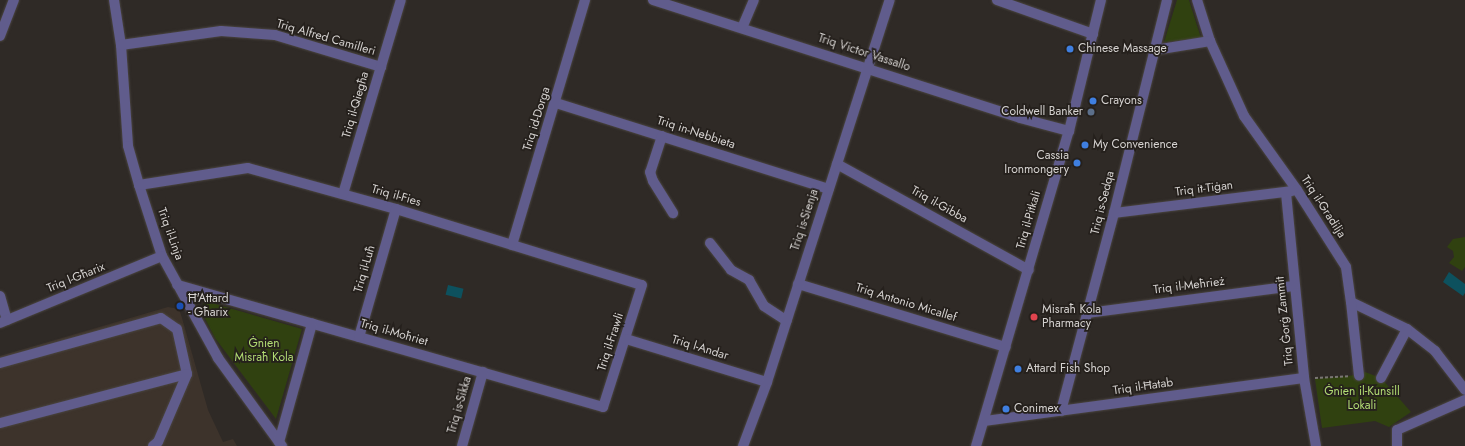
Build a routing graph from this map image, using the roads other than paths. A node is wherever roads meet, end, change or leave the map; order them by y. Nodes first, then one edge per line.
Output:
1 (14, 0) edge
2 (114, 0) edge
3 (401, 0) edge
4 (585, 0) edge
5 (754, 0) edge
6 (890, 0) edge
7 (997, 0) edge
8 (1101, 0) edge
9 (1167, 0) edge
10 (1197, 0) edge
11 (659, 1) edge
12 (742, 28) junction
13 (1093, 34) junction
14 (0, 36) edge
15 (1210, 41) junction
16 (121, 45) junction
17 (1155, 50) junction
18 (381, 67) junction
19 (867, 68) junction
20 (556, 103) junction
21 (1068, 131) junction
22 (662, 136) junction
23 (837, 164) junction
24 (139, 185) junction
25 (829, 189) junction
26 (1297, 190) junction
27 (1286, 193) junction
28 (343, 194) junction
29 (396, 209) junction
30 (673, 213) dead end
31 (1114, 213) junction
32 (710, 243) dead end
33 (512, 245) junction
34 (162, 256) junction
35 (1029, 270) junction
36 (798, 284) junction
37 (177, 285) junction
38 (642, 285) joint
39 (1294, 286) junction
40 (0, 296) edge
41 (1351, 302) junction
42 (1088, 313) junction
43 (787, 321) junction
44 (3, 322) edge
45 (312, 324) junction
46 (1407, 329) junction
47 (359, 337) junction
48 (626, 339) junction
49 (1006, 347) junction
50 (0, 363) edge
51 (483, 372) junction
52 (187, 374) junction
53 (1359, 376) road end
54 (1304, 378) junction
55 (1381, 378) dead end
56 (767, 382) junction
57 (1465, 390) edge
58 (1465, 400) edge
59 (603, 407) joint
60 (1061, 411) junction
61 (985, 421) junction
62 (0, 424) edge
63 (280, 444) edge
64 (157, 445) edge
65 (745, 445) edge
66 (462, 446) edge
67 (976, 446) edge
68 (1316, 446) edge
69 (1397, 446) edge

1 - 14 street
2 - 16 street, Triq il-Linja
3 - 18 street, Triq il-Qiegħa
4 - 20 street, Triq id-Dorga
5 - 12 street
6 - 19 street, Triq is-Sienja
7 - 13 street
8 - 13 street, Triq il-Pitkali
9 - 17 street, Triq is-Sedqa
10 - 15 street, Triq il-Gradilja
11 - 12 street, Triq Victor Vassallo
12 - 19 street, Triq Victor Vassallo
13 - 21 street, Triq il-Pitkali
15 - 17 street
15 - 26 street, Triq il-Gradilja
16 - 18 street, Triq Alfred Camilleri
16 - 24 street, Triq il-Linja
17 - 31 street, Triq is-Sedqa
18 - 28 street, Triq il-Qiegħa
19 - 21 street, Triq Victor Vassallo
19 - 23 street, Triq is-Sienja
20 - 22 street, Triq in-Nebbieta
20 - 33 street, Triq id-Dorga
21 - 35 street, Triq il-Pitkali
22 - 25 street, Triq in-Nebbieta
22 - 30 street
23 - 25 street, Triq is-Sienja
23 - 35 street, Triq il-Gibba
24 - 28 street, Triq il-Fies
24 - 34 street, Triq il-Linja
25 - 36 street, Triq is-Sienja
26 - 27 street, Triq it-Tiġan
26 - 41 street, Triq il-Gradilja
27 - 31 street, Triq it-Tiġan
27 - 39 street, Triq Ġorġ Zammit
28 - 29 street, Triq il-Fies
29 - 33 street, Triq il-Fies
29 - 47 street, Triq il-Luħ
31 - 42 street, Triq is-Sedqa
32 - 43 street
33 - 38 street, Triq il-Fies
34 - 37 street, Triq il-Linja
34 - 44 street, Triq l-Għarix
35 - 49 street, Triq il-Pitkali
36 - 43 street, Triq is-Sienja
36 - 49 street, Triq Antonio Micallef
37 - 45 street, Triq il-Moħriet
37 - 63 street, Triq il-Linja
38 - 48 street, Triq il-Frawli
39 - 42 street, Triq il-Meħrież
39 - 54 street, Triq Ġorġ Zammit
40 - 44 street
41 - 46 street
41 - 53 street, Triq il-Gradilja
42 - 60 street, Triq is-Sedqa
43 - 56 street, Triq is-Sienja
45 - 47 street, Triq il-Moħriet
45 - 63 street
46 - 55 street
46 - 57 street
47 - 51 street, Triq il-Moħriet
48 - 56 street, Triq l-Andar
48 - 59 street, Triq il-Frawli
49 - 61 street, Triq il-Pitkali
50 - 52 street
51 - 59 street, Triq il-Moħriet
51 - 66 street, Triq is-Sikka
52 - 62 street
52 - 64 street
54 - 60 street, Triq il-Ħatab
54 - 68 street, Triq Ġorġ Zammit
56 - 65 street, Triq is-Sienja
58 - 69 street
60 - 61 street, Triq il-Ħatab
61 - 67 street, Triq il-Pitkali

